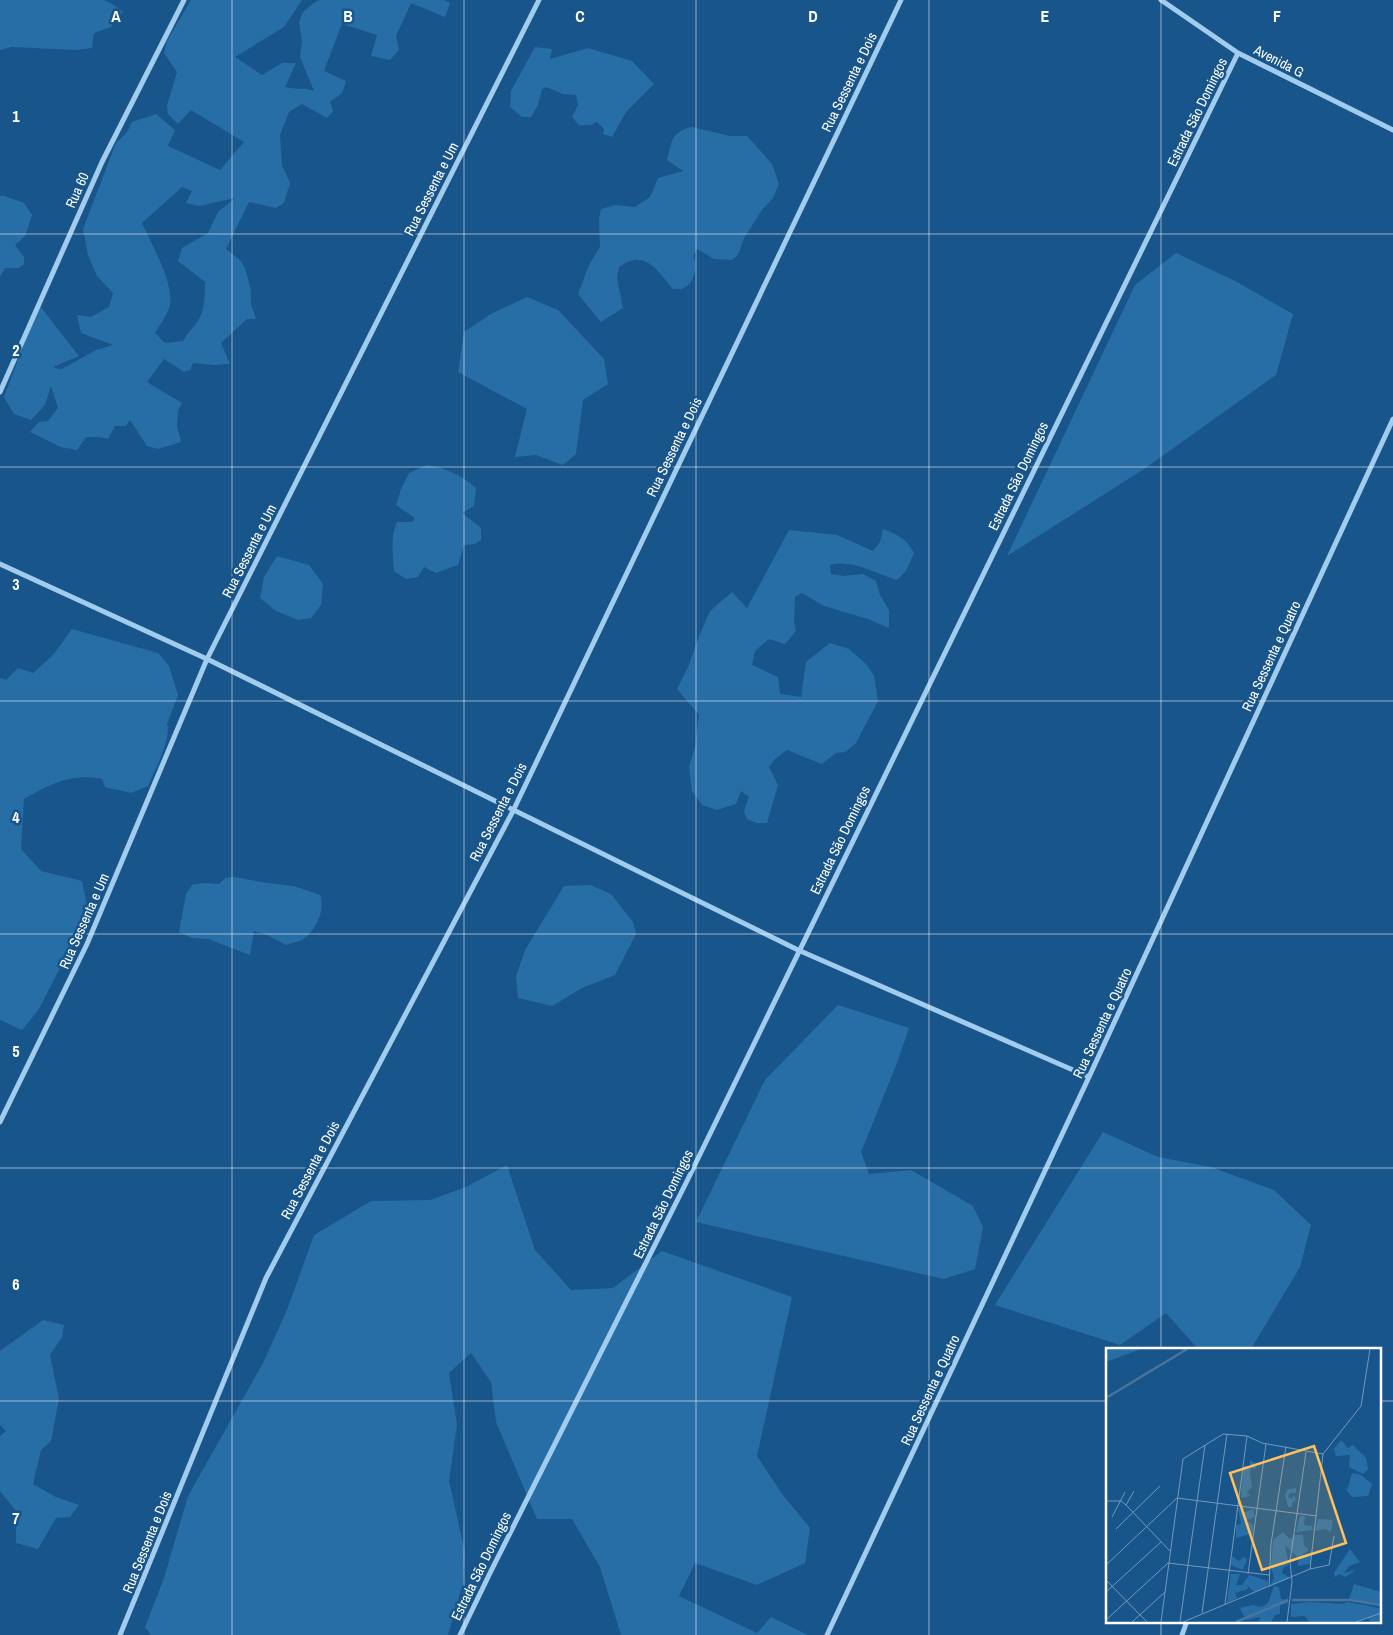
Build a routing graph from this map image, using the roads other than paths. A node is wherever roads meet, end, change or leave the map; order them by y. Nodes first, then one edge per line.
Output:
1 (184, 0) edge
2 (539, 0) edge
3 (901, 0) edge
4 (1161, 0) edge
5 (1238, 53) junction
6 (1393, 130) edge
7 (0, 392) edge
8 (1393, 419) edge
9 (0, 564) edge
10 (207, 659) junction
11 (513, 811) junction
12 (798, 950) junction
13 (1089, 1077) junction
14 (0, 1122) edge
15 (1187, 1622) edge
16 (120, 1635) edge
17 (460, 1635) edge
18 (827, 1635) edge
19 (1182, 1635) edge

1 - 7 street, Rua 60
2 - 10 street, Rua Sessenta e Um
3 - 11 street, Rua Sessenta e Dois
4 - 5 street, Avenida G
5 - 6 street, Avenida G
5 - 12 street, Estrada São Domingos
8 - 13 street, Rua Sessenta e Quatro
9 - 10 street
10 - 11 street
10 - 14 street, Rua Sessenta e Um
11 - 12 street
11 - 16 street, Rua Sessenta e Dois
12 - 13 street
12 - 17 street, Estrada São Domingos
13 - 18 street, Rua Sessenta e Quatro
15 - 19 street

